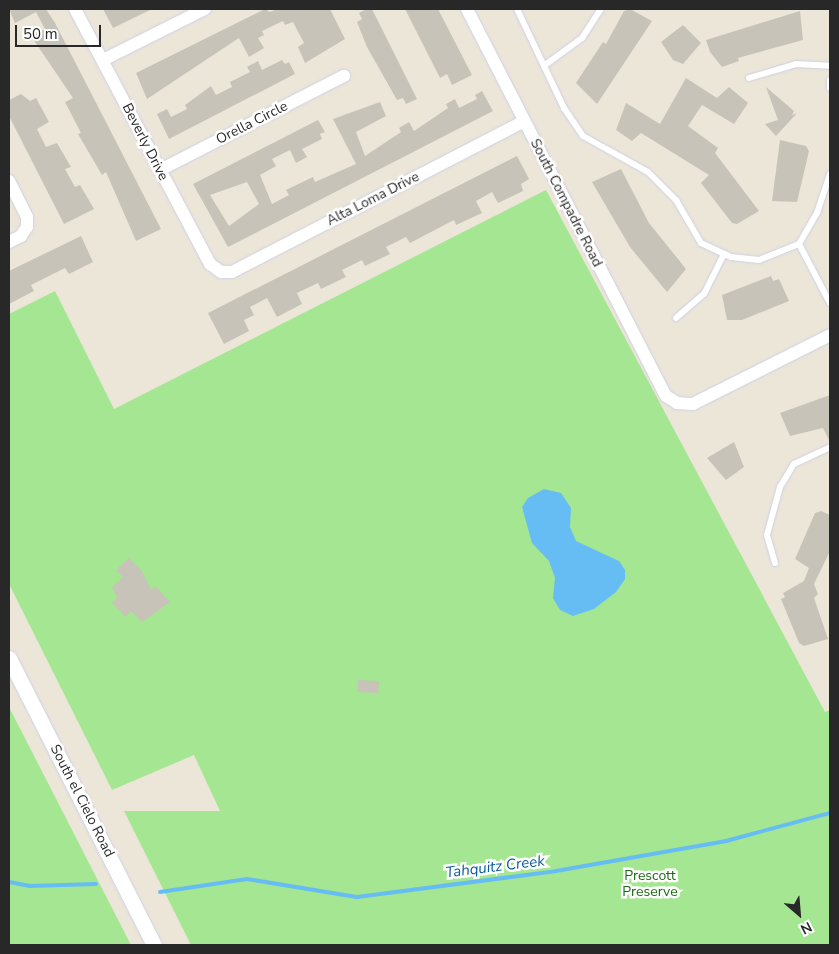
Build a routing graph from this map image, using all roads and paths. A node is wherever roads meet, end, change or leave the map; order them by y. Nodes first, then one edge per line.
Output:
1 (75, 9) edge
2 (205, 9) edge
3 (467, 9) edge
4 (517, 9) edge
5 (601, 9) edge
6 (103, 60) junction
7 (546, 65) junction
8 (830, 66) edge
9 (344, 76) dead end
10 (749, 78) dead end
11 (830, 80) edge
12 (830, 88) edge
13 (524, 121) junction
14 (160, 170) junction
15 (830, 174) edge
16 (9, 181) edge
17 (9, 242) edge
18 (799, 244) junction
19 (724, 254) junction
20 (221, 272) joint
21 (830, 303) edge
22 (676, 318) dead end
23 (830, 335) edge
24 (830, 447) edge
25 (775, 563) dead end
26 (9, 658) edge
27 (154, 945) edge

1 - 6 street, Beverly Drive
2 - 6 street
3 - 13 street, South Compadre Road
4 - 7 lane
5 - 7 lane
6 - 14 street, Beverly Drive
7 - 19 lane
8 - 10 lane
9 - 14 street, Orella Circle
11 - 12 lane
13 - 20 street, Alta Loma Drive
13 - 23 street, South Compadre Road
14 - 20 street, Beverly Drive
15 - 18 lane
16 - 17 street
18 - 19 lane
18 - 21 lane
19 - 22 lane
24 - 25 lane
26 - 27 street, South el Cielo Road

